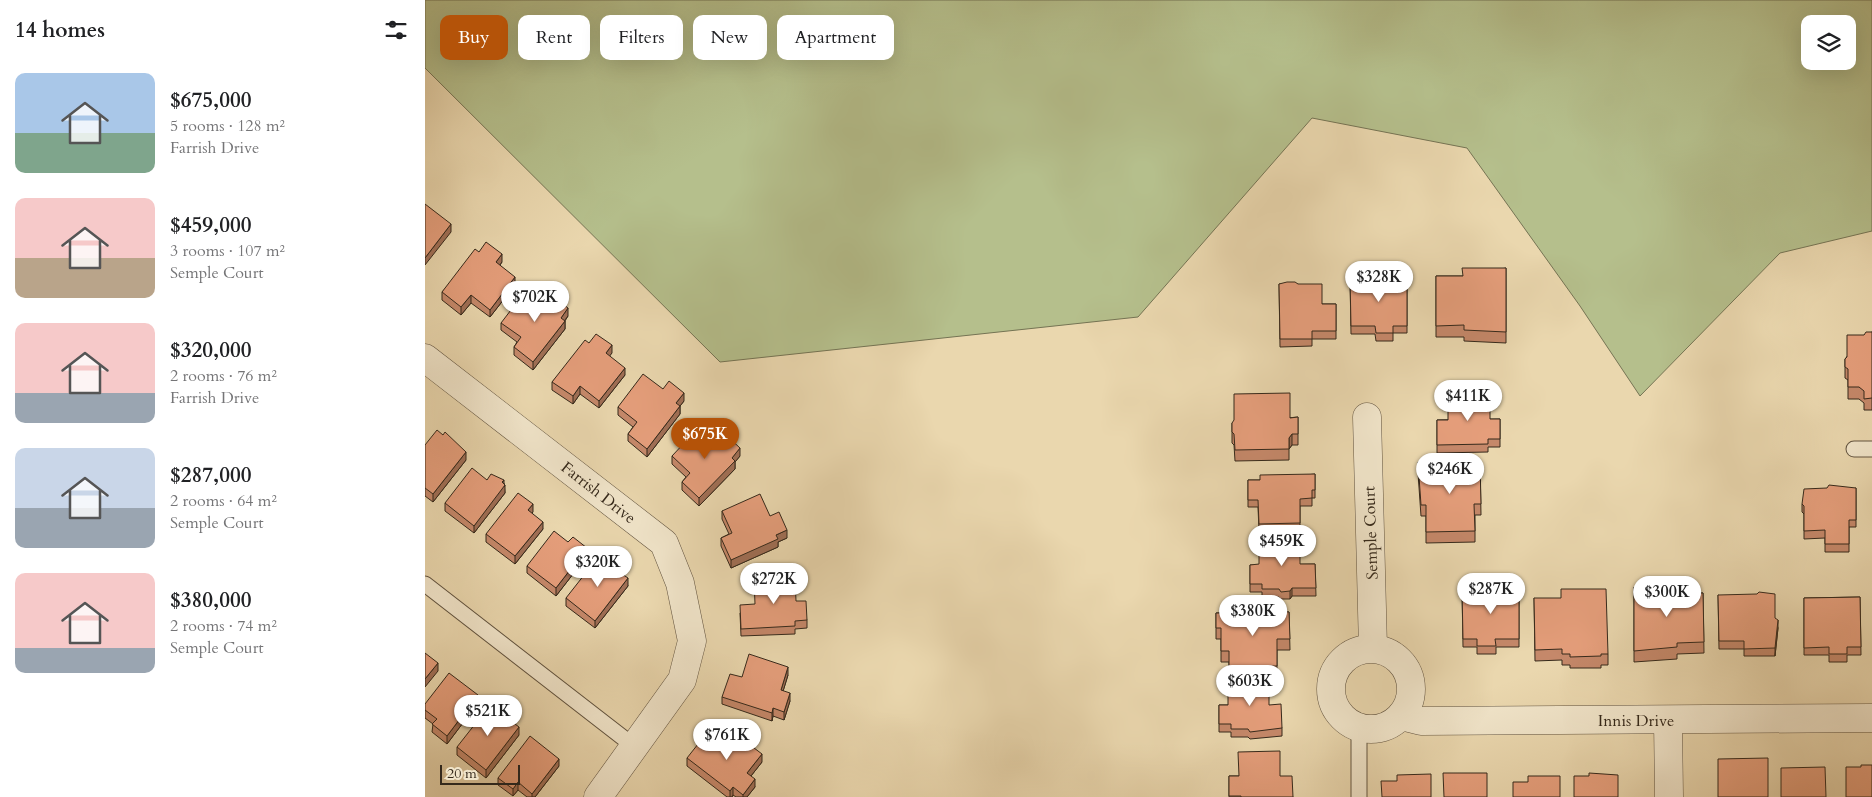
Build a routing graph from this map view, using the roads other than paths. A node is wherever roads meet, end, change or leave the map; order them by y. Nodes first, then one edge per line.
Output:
1 (425, 358) edge
2 (1367, 417) dead end
3 (1854, 449) dead end
4 (1872, 449) edge
5 (425, 584) edge
6 (1373, 648) junction
7 (1401, 716) junction
8 (1872, 718) edge
9 (1668, 720) junction
10 (1359, 727) junction
11 (635, 747) junction
12 (598, 797) edge
13 (1359, 797) edge
14 (1669, 797) edge

1 - 11 street, Farrish Drive
2 - 6 street, Semple Court
3 - 4 lane
5 - 11 lane
6 - 7 street
6 - 10 street
7 - 9 street, Innis Drive
7 - 10 street
8 - 9 street, Innis Drive
9 - 14 street
10 - 13 lane
11 - 12 street, Farrish Drive

